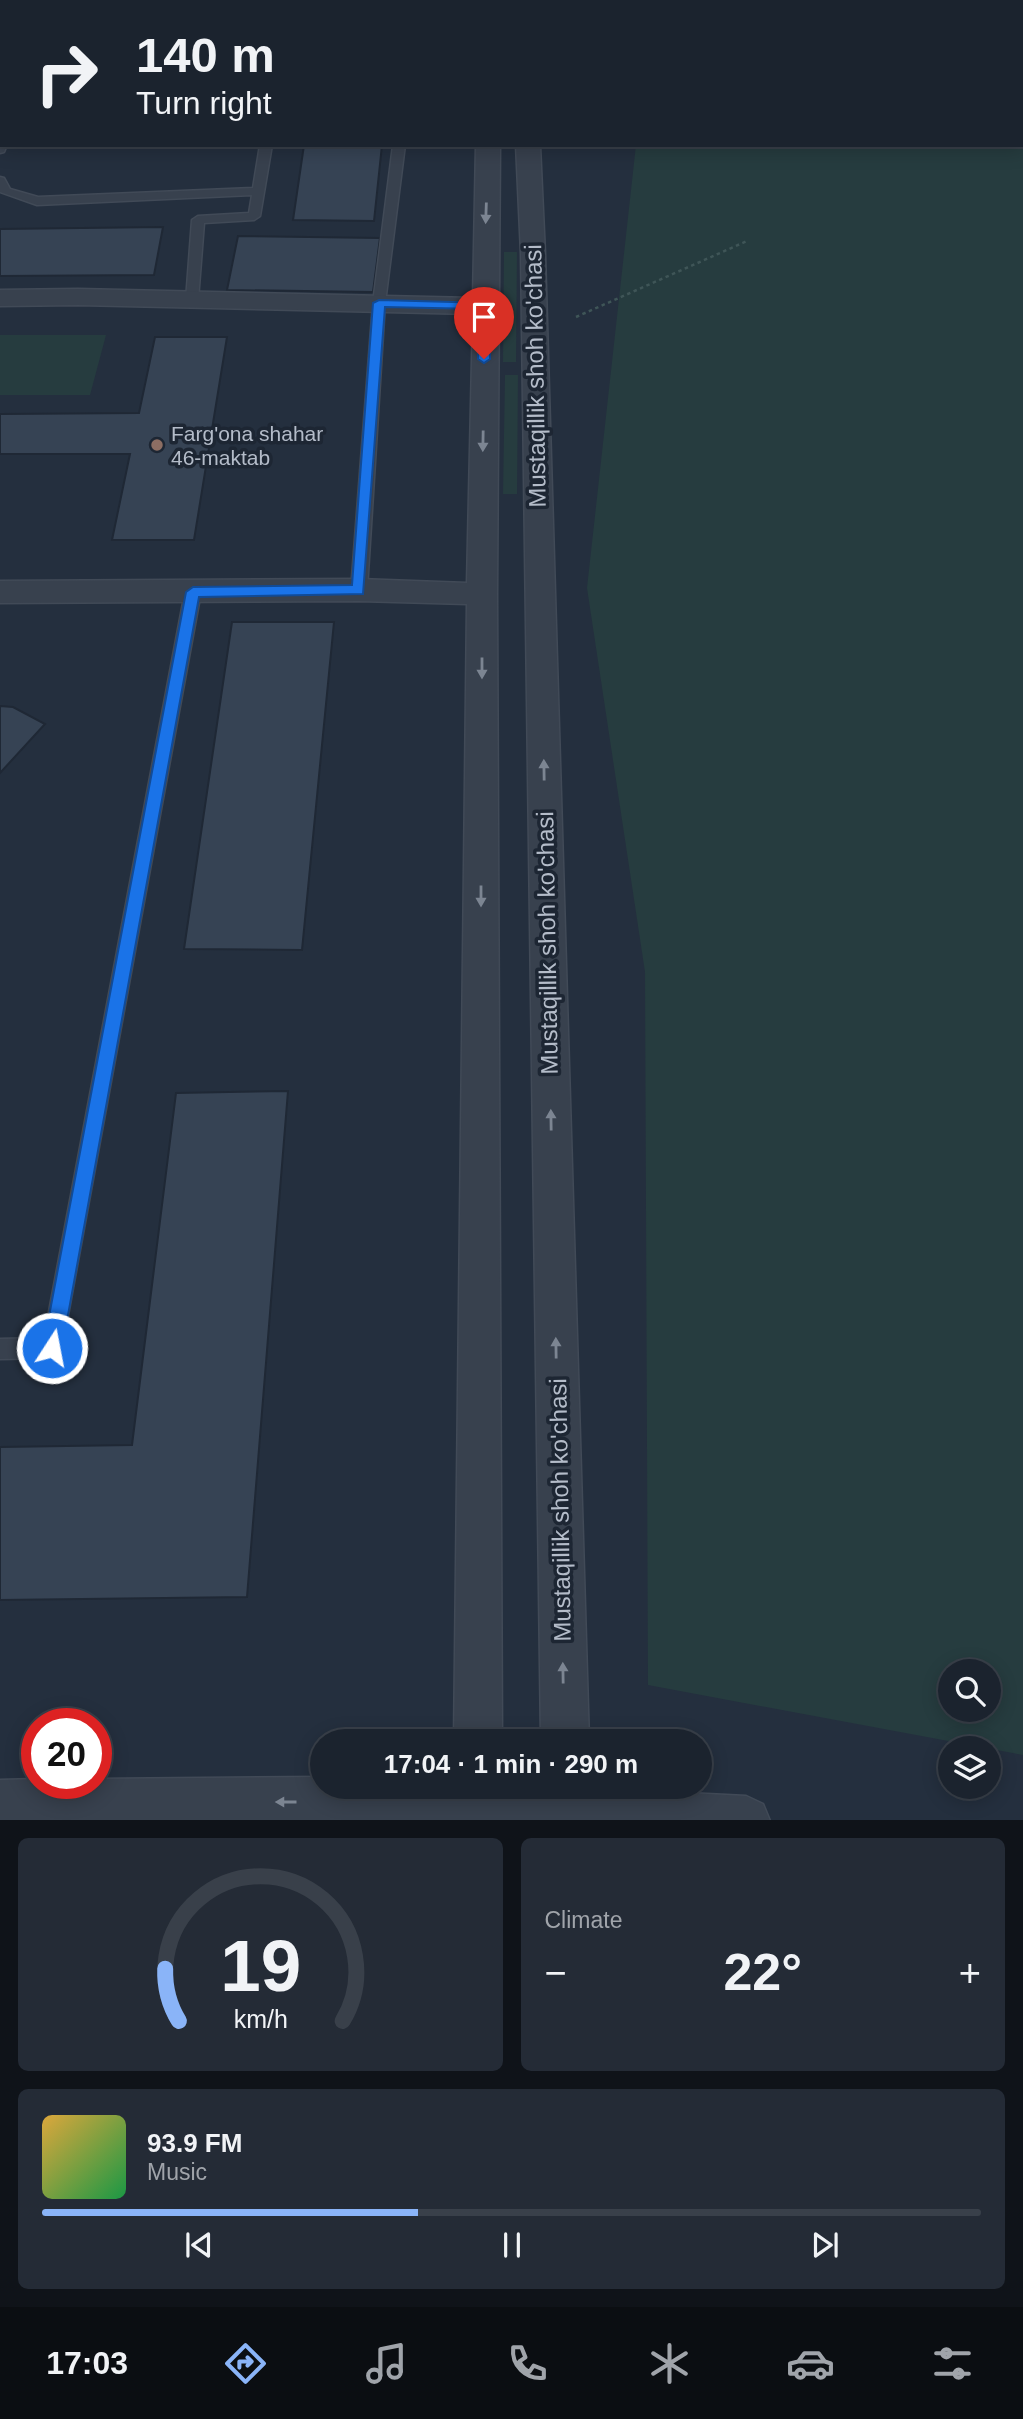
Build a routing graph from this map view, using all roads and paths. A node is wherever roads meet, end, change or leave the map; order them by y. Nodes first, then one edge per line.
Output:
1 (266, 147) edge
2 (399, 147) edge
3 (488, 147) edge
4 (528, 147) edge
5 (0, 181) edge
6 (258, 191) junction
7 (747, 242) dead end
8 (0, 298) edge
9 (192, 300) junction
10 (379, 303) junction
11 (485, 306) junction
12 (576, 317) dead end
13 (359, 590) junction
14 (0, 592) edge
15 (193, 592) junction
16 (482, 594) junction
17 (0, 1349) edge
18 (478, 1729) edge
19 (565, 1729) edge
20 (478, 1803) edge
21 (0, 1804) edge
22 (566, 1806) edge
23 (734, 1820) edge

1 - 6 lane
2 - 10 lane
3 -> 11 street, Mustaqillik shoh ko'chasi
19 -> 4 street, Mustaqillik shoh ko'chasi
5 - 6 lane
6 - 9 lane
7 - 12 path
8 - 9 street
9 - 10 street
10 - 11 street
10 - 13 lane
11 -> 16 street, Mustaqillik shoh ko'chasi
13 - 15 street
13 - 16 street
14 - 15 street
15 - 17 lane
16 -> 18 street, Mustaqillik shoh ko'chasi
20 -> 21 street
20 - 22 street
22 - 23 street

